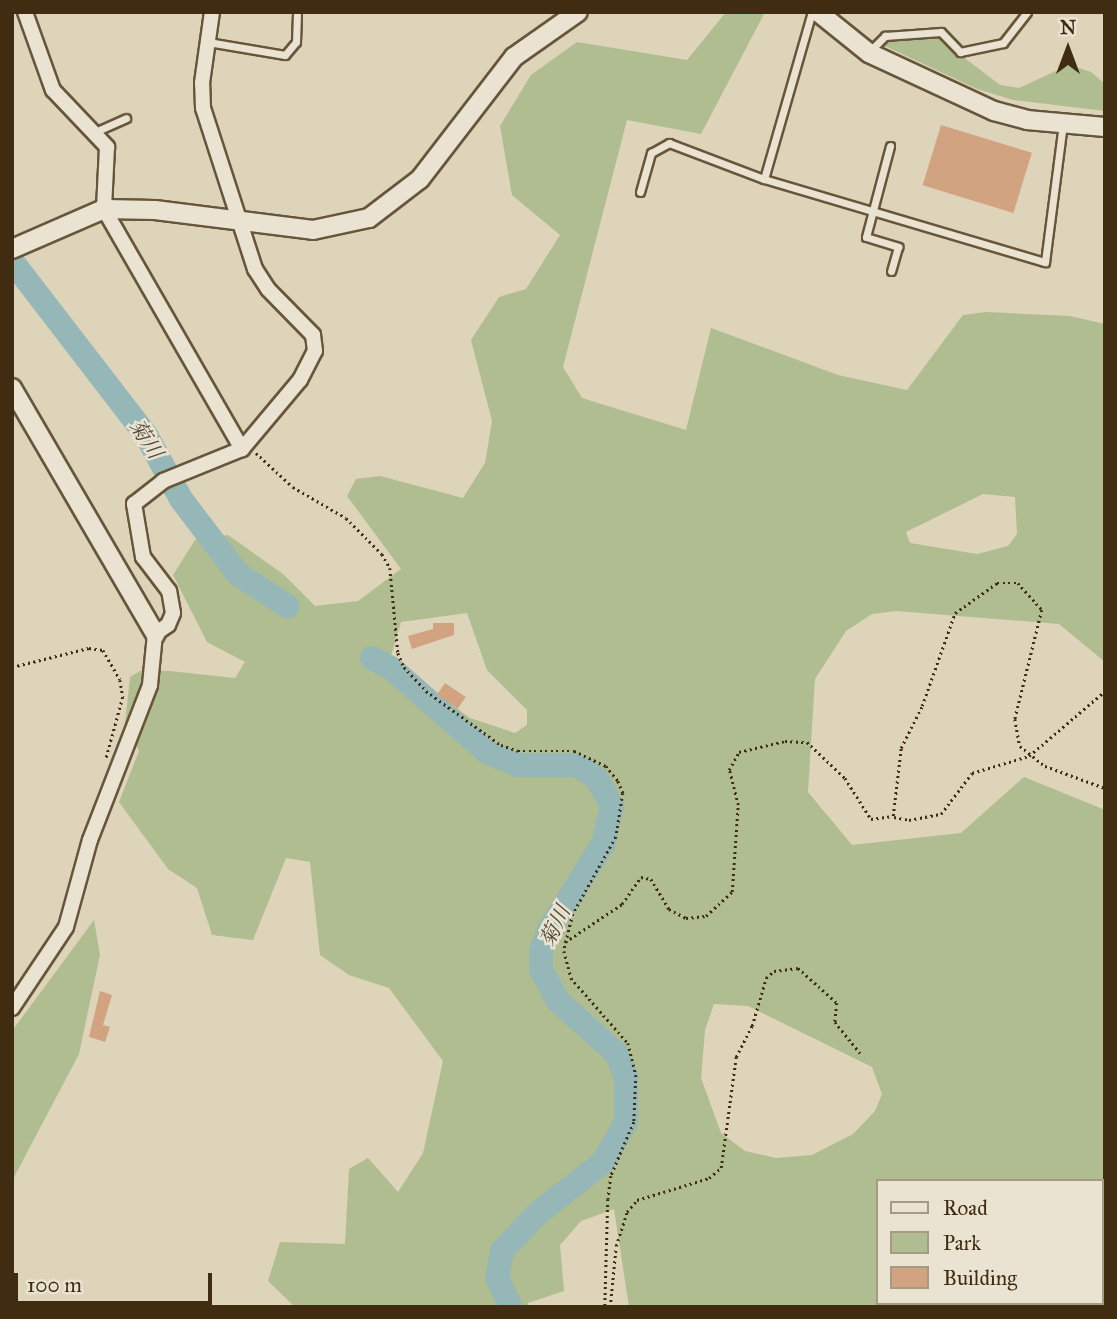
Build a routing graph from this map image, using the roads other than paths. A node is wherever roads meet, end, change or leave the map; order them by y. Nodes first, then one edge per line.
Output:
1 (26, 12) edge
2 (212, 12) edge
3 (297, 12) edge
4 (578, 12) edge
5 (813, 12) edge
6 (818, 12) edge
7 (1027, 12) edge
8 (208, 42) junction
9 (869, 53) junction
10 (126, 118) dead end
11 (1063, 124) junction
12 (1105, 127) edge
13 (95, 132) junction
14 (890, 146) dead end
15 (764, 179) junction
16 (640, 192) dead end
17 (104, 209) junction
18 (872, 211) junction
19 (243, 221) junction
20 (20, 245) edge
21 (891, 271) dead end
22 (12, 388) edge
23 (245, 447) junction
24 (155, 634) junction
25 (12, 1008) edge

1 - 13 street
2 - 8 street
3 - 8 lane
4 - 19 street
5 - 15 lane
6 - 9 street
7 - 9 lane
8 - 19 street
9 - 11 street
10 - 13 lane
11 - 12 street
11 - 18 lane
13 - 17 street
14 - 18 lane
15 - 16 lane
15 - 18 lane
17 - 19 street
17 - 20 street
17 - 23 street
18 - 21 lane
19 - 23 street
22 - 24 street
23 - 24 street
24 - 25 street

